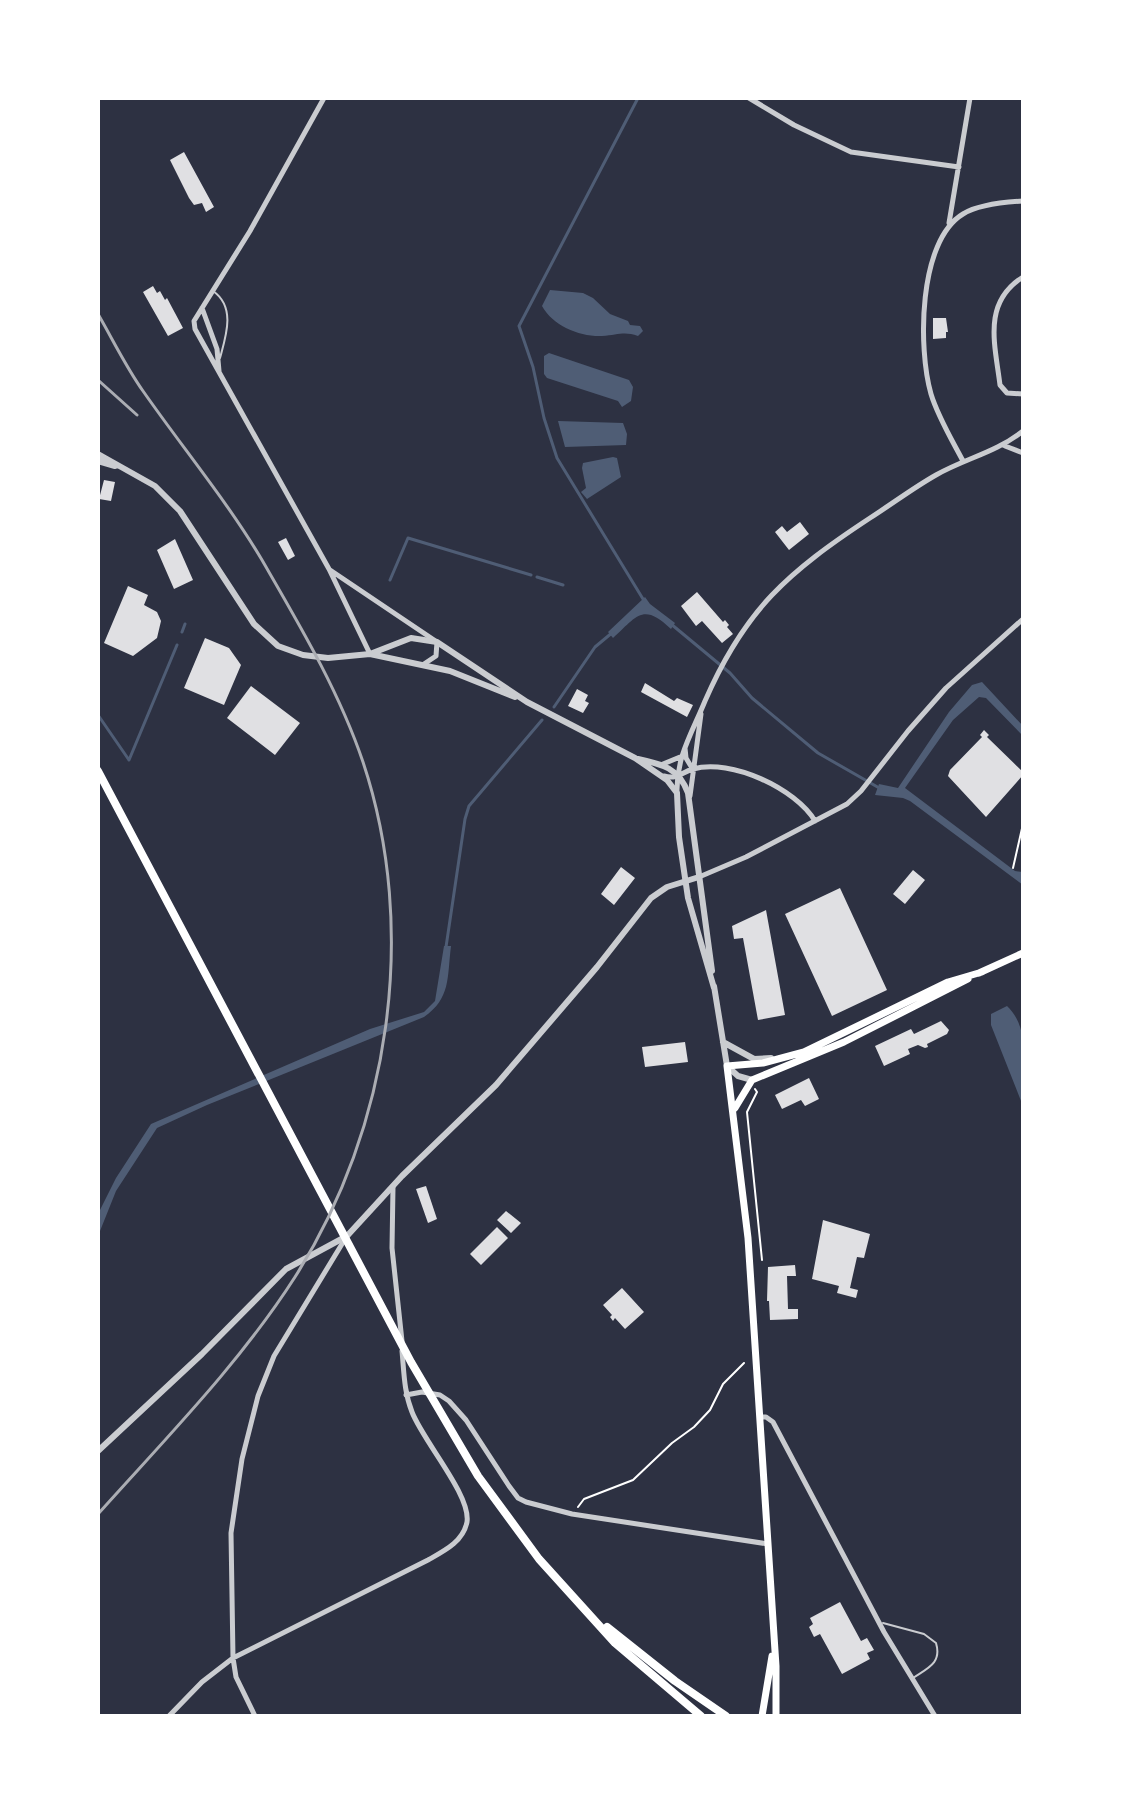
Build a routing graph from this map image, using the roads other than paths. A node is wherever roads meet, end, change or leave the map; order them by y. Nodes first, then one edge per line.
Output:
1 (324, 98) edge
2 (749, 98) edge
3 (970, 98) edge
4 (959, 167) junction
5 (1023, 201) edge
6 (948, 227) junction
7 (1023, 277) edge
8 (212, 290) junction
9 (202, 307) junction
10 (219, 361) junction
11 (219, 373) junction
12 (1023, 395) edge
13 (1023, 431) edge
14 (1004, 446) junction
15 (1023, 453) edge
16 (98, 454) edge
17 (98, 461) edge
18 (963, 461) junction
19 (122, 469) junction
20 (329, 569) junction
21 (1023, 619) edge
22 (437, 642) junction
23 (370, 654) junction
24 (423, 664) junction
25 (527, 702) junction
26 (701, 710) junction
27 (684, 744) junction
28 (680, 756) junction
29 (635, 758) junction
30 (663, 764) junction
31 (693, 769) junction
32 (98, 771) edge
33 (678, 776) junction
34 (664, 778) junction
35 (677, 793) junction
36 (690, 801) junction
37 (815, 821) junction
38 (699, 877) junction
39 (685, 881) junction
40 (1023, 953) edge
41 (714, 988) junction
42 (723, 1042) junction
43 (828, 1045) junction
44 (780, 1058) junction
45 (727, 1066) junction
46 (752, 1080) junction
47 (734, 1110) junction
48 (393, 1186) junction
49 (347, 1236) junction
50 (406, 1395) junction
51 (760, 1417) junction
52 (98, 1451) edge
53 (768, 1544) junction
54 (587, 1612) junction
55 (880, 1623) junction
56 (774, 1641) junction
57 (233, 1658) junction
58 (912, 1679) junction
59 (169, 1716) edge
60 (255, 1716) edge
61 (701, 1716) edge
62 (726, 1716) edge
63 (762, 1716) edge
64 (776, 1716) edge
65 (935, 1716) edge

1 - 8 street
2 - 4 street
3 - 4 street
4 - 6 street
5 - 6 street
6 - 18 street
7 - 12 street
8 - 9 street
8 - 10 lane
9 - 10 street
9 - 11 street
10 - 11 street
11 - 20 street
13 - 14 street
14 - 15 street
14 - 18 street
16 - 19 street
17 - 19 street
18 - 26 street
19 - 23 street
20 - 22 street
20 - 23 street
21 - 37 street
22 - 23 street
22 - 24 street
22 - 25 street
23 - 24 street
24 - 25 street
25 - 29 street
26 - 27 street
26 - 31 street
27 - 28 street
27 - 31 street
28 - 30 street
28 - 33 street
29 - 30 street
29 - 34 street
30 - 33 street
31 - 33 street
31 - 36 street
31 - 37 street
32 - 54 main road
33 - 34 street
33 - 35 street
33 - 36 street
34 - 35 street
35 - 39 street
36 - 38 street
37 - 38 street
38 - 39 street
38 - 41 street
39 - 41 street
39 - 48 street
40 - 43 main road
41 - 42 street
42 - 44 street
42 - 45 street
43 - 44 main road
43 - 46 main road
44 - 45 main road
45 - 46 street
45 - 47 main road
46 - 47 main road
47 - 51 main road
48 - 49 street
48 - 50 street
49 - 52 street
49 - 57 street
50 - 53 street
50 - 57 street
51 - 53 main road
51 - 55 street
53 - 56 main road
54 - 61 main road
54 - 62 main road
55 - 58 street
55 - 58 lane
56 - 63 main road
56 - 64 main road
57 - 59 street
57 - 60 street
58 - 65 street

